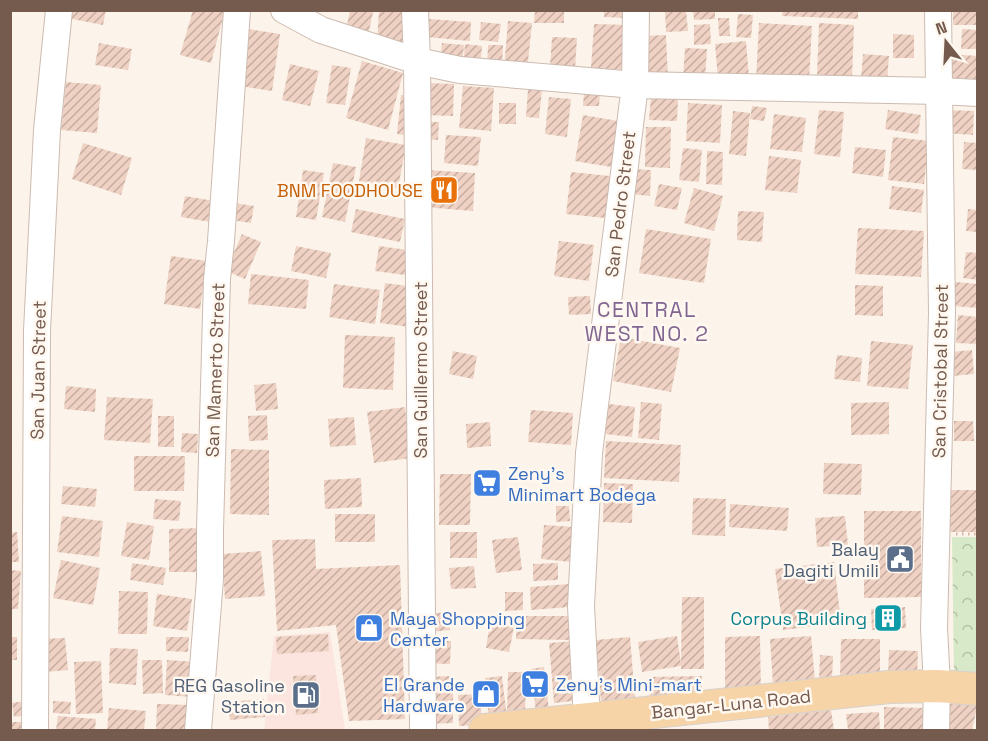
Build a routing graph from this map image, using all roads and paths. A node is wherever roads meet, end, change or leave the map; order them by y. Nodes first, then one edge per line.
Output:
1 (59, 10) edge
2 (237, 10) edge
3 (284, 10) edge
4 (415, 10) edge
5 (636, 10) edge
6 (938, 10) edge
7 (417, 61) junction
8 (634, 85) junction
9 (940, 91) junction
10 (978, 93) edge
11 (937, 686) junction
12 (978, 688) edge
13 (582, 724) edge
14 (35, 730) edge
15 (198, 730) edge
16 (423, 730) edge
17 (485, 730) edge
18 (936, 730) edge

1 - 14 street, San Juan Street
2 - 15 street, San Mamerto Street
3 - 7 street
4 - 7 street, San Guillermo Street
5 - 8 street, San Pedro Street
6 - 9 street, San Cristobal Street
7 - 8 street
7 - 16 street, San Guillermo Street
8 - 9 street
8 - 13 street, San Pedro Street
9 - 10 street
9 - 11 street, San Cristobal Street
11 - 12 main road, Bangar-Luna Road
11 - 13 main road, Bangar-Luna Road
11 - 18 street, San Cristobal Street
13 - 17 main road, Bangar-Luna Road

